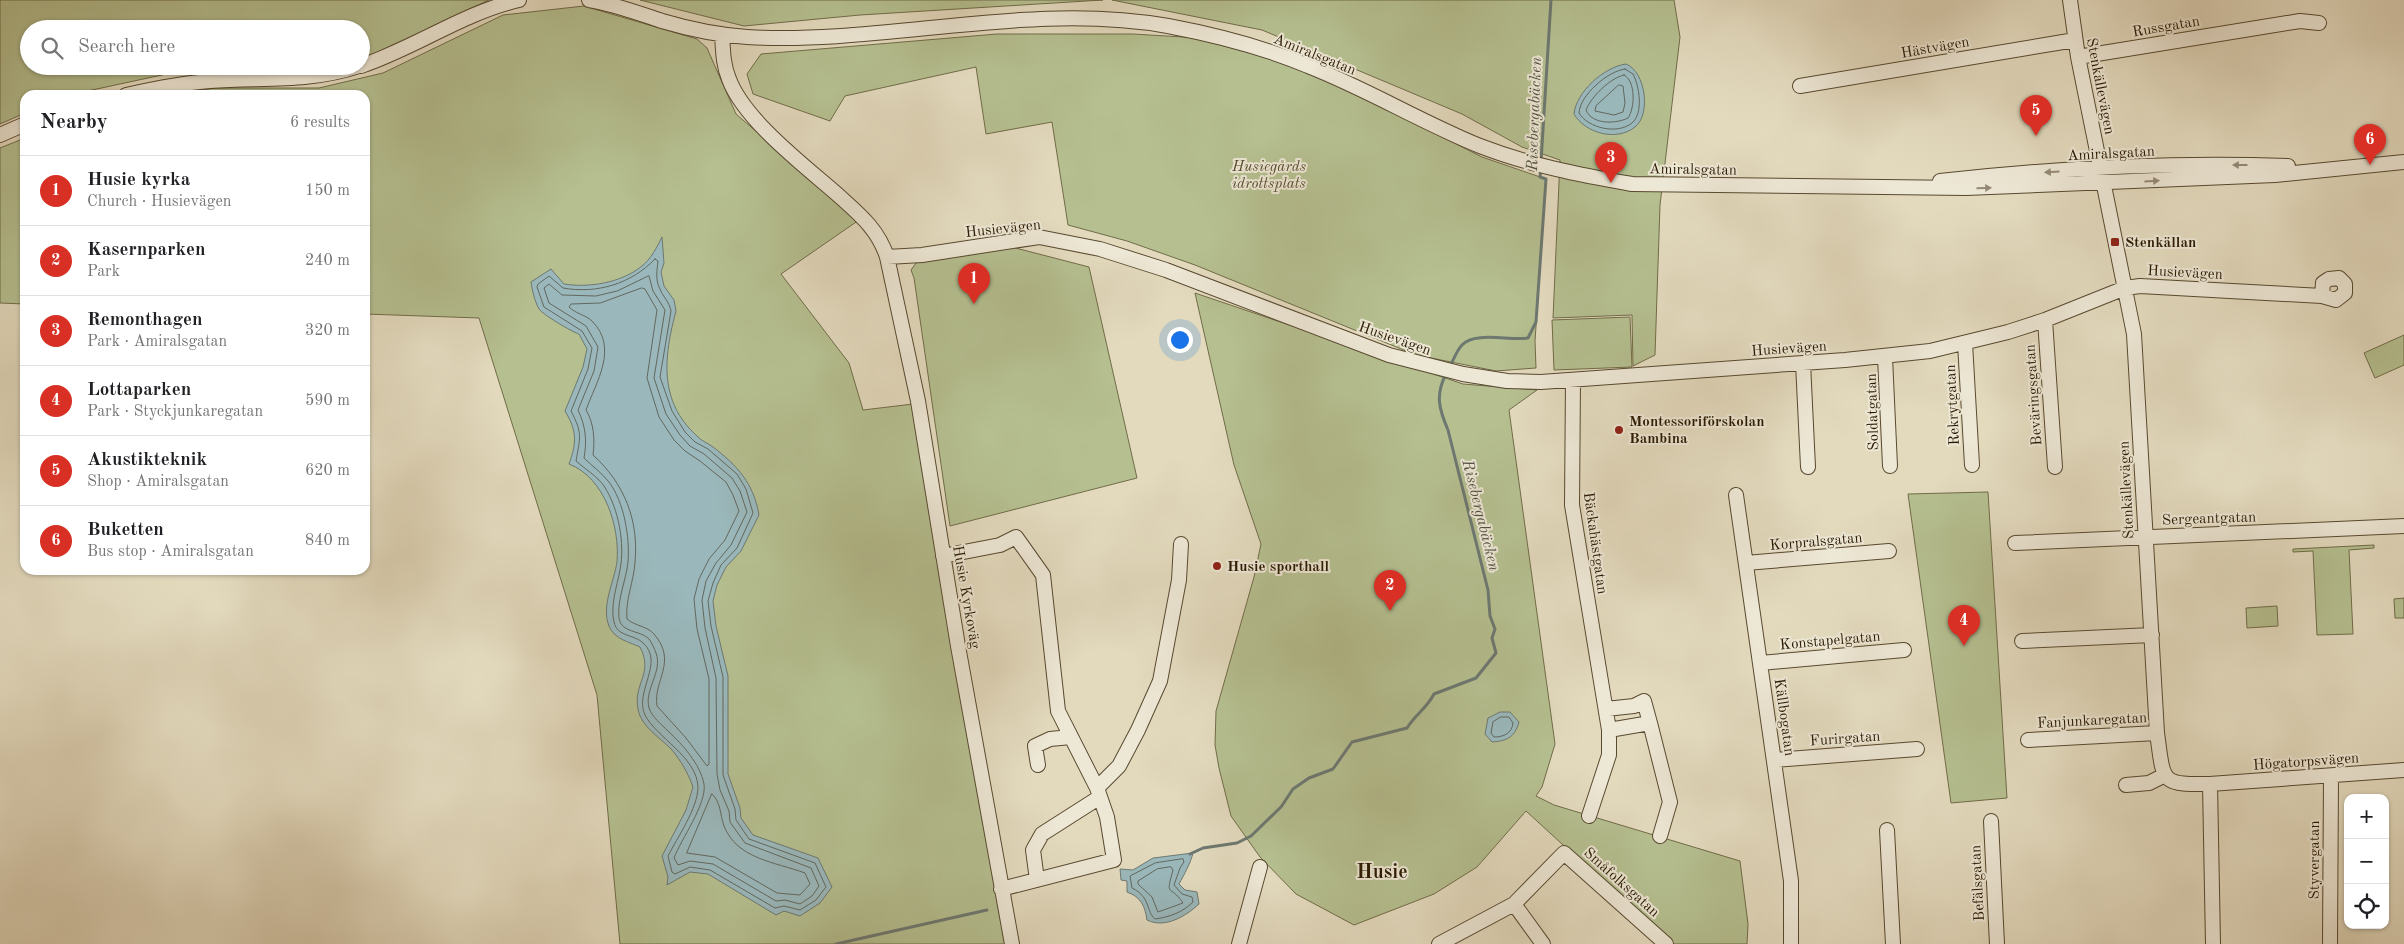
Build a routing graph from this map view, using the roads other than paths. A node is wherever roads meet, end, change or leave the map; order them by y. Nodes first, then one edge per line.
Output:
1 (519, 0) edge
2 (589, 0) edge
3 (2070, 0) edge
4 (620, 3) edge
5 (2319, 23) dead end
6 (722, 34) junction
7 (2076, 40) junction
8 (2078, 57) junction
9 (370, 62) edge
10 (330, 75) edge
11 (1800, 86) dead end
12 (156, 90) edge
13 (20, 126) edge
14 (0, 135) edge
15 (2404, 162) edge
16 (2100, 168) junction
17 (2341, 168) junction
18 (2103, 184) junction
19 (1882, 187) junction
20 (887, 257) junction
21 (2125, 288) junction
22 (2322, 296) dead end
23 (2045, 320) junction
24 (1965, 343) junction
25 (1886, 357) junction
26 (1803, 363) junction
27 (1572, 380) junction
28 (1890, 466) dead end
29 (1972, 466) dead end
30 (1808, 467) dead end
31 (2055, 467) dead end
32 (1736, 495) dead end
33 (2404, 526) edge
34 (2146, 536) junction
35 (2014, 543) dead end
36 (1181, 544) dead end
37 (1889, 551) dead end
38 (943, 556) junction
39 (1746, 563) junction
40 (2152, 635) junction
41 (2022, 641) dead end
42 (1904, 650) dead end
43 (1760, 663) junction
44 (1606, 709) junction
45 (1650, 724) junction
46 (1609, 730) junction
47 (2158, 734) junction
48 (1071, 738) junction
49 (2028, 740) dead end
50 (1917, 749) dead end
51 (1774, 760) junction
52 (1038, 765) dead end
53 (2404, 770) edge
54 (2165, 775) junction
55 (2331, 776) junction
56 (2210, 784) junction
57 (2126, 785) dead end
58 (1098, 793) junction
59 (1589, 816) dead end
60 (1991, 821) dead end
61 (1887, 830) dead end
62 (1660, 836) dead end
63 (1260, 867) dead end
64 (1037, 880) junction
65 (1001, 889) junction
66 (1514, 904) junction
67 (1012, 944) edge
68 (1239, 944) edge
69 (1439, 944) edge
70 (1543, 944) edge
71 (1666, 944) edge
72 (1791, 944) edge
73 (1893, 944) edge
74 (1996, 944) edge
75 (2213, 944) edge
76 (2330, 944) edge

1 - 9 street
2 - 4 street
3 - 7 street, Stenkällevägen
4 - 6 street
5 - 8 street, Russgatan
6 - 19 street, Amiralsgatan
6 - 20 street
7 - 8 street, Stenkällevägen
7 - 11 street, Hästvägen
8 - 16 street, Stenkällevägen
10 - 12 street
13 - 14 street
15 - 17 street, Amiralsgatan
17 -> 16 street, Amiralsgatan
16 - 18 street, Stenkällevägen
16 -> 19 street, Amiralsgatan
18 -> 17 street, Amiralsgatan
19 -> 18 street, Amiralsgatan
18 - 21 street, Stenkällevägen
20 - 27 street, Husievägen
20 - 38 street, Husie Kyrkoväg
21 - 22 street, Husievägen
21 - 23 street, Husievägen
21 - 34 street, Stenkällevägen
23 - 24 street, Husievägen
23 - 31 street, Beväringsgatan
24 - 25 street, Husievägen
24 - 29 street, Rekrytgatan
25 - 26 street, Husievägen
25 - 28 street, Soldatgatan
26 - 27 street, Husievägen
26 - 30 street
27 - 44 street, Bäckahästgatan
32 - 39 street, Källbogatan
33 - 34 street, Sergeantgatan
34 - 35 street, Sergeantgatan
34 - 40 street, Stenkällevägen
36 - 58 street
37 - 39 street, Korpralsgatan
38 - 48 street
38 - 65 street, Husie Kyrkoväg
39 - 43 street, Källbogatan
40 - 41 street
40 - 47 street, Stenkällevägen
42 - 43 street, Konstapelgatan
43 - 51 street, Källbogatan
44 - 45 street
44 - 46 street, Bäckahästgatan
45 - 46 street
45 - 62 street
46 - 59 street, Bäckahästgatan
47 - 49 street, Fanjunkaregatan
47 - 54 street, Stenkällevägen
48 - 52 street
48 - 58 street
50 - 51 street, Furirgatan
51 - 72 street, Källbogatan
53 - 55 street, Högatorpsvägen
54 - 56 street
54 - 57 street
55 - 56 street, Högatorpsvägen
55 - 76 street, Styvergatan
56 - 75 street
58 - 64 street
58 - 64 street
60 - 74 street, Befälsgatan
61 - 73 street
63 - 68 street
64 - 65 street
65 - 67 street, Husie Kyrkoväg
66 - 69 street, Småfolksgatan
66 - 70 street
66 - 71 street, Småfolksgatan

